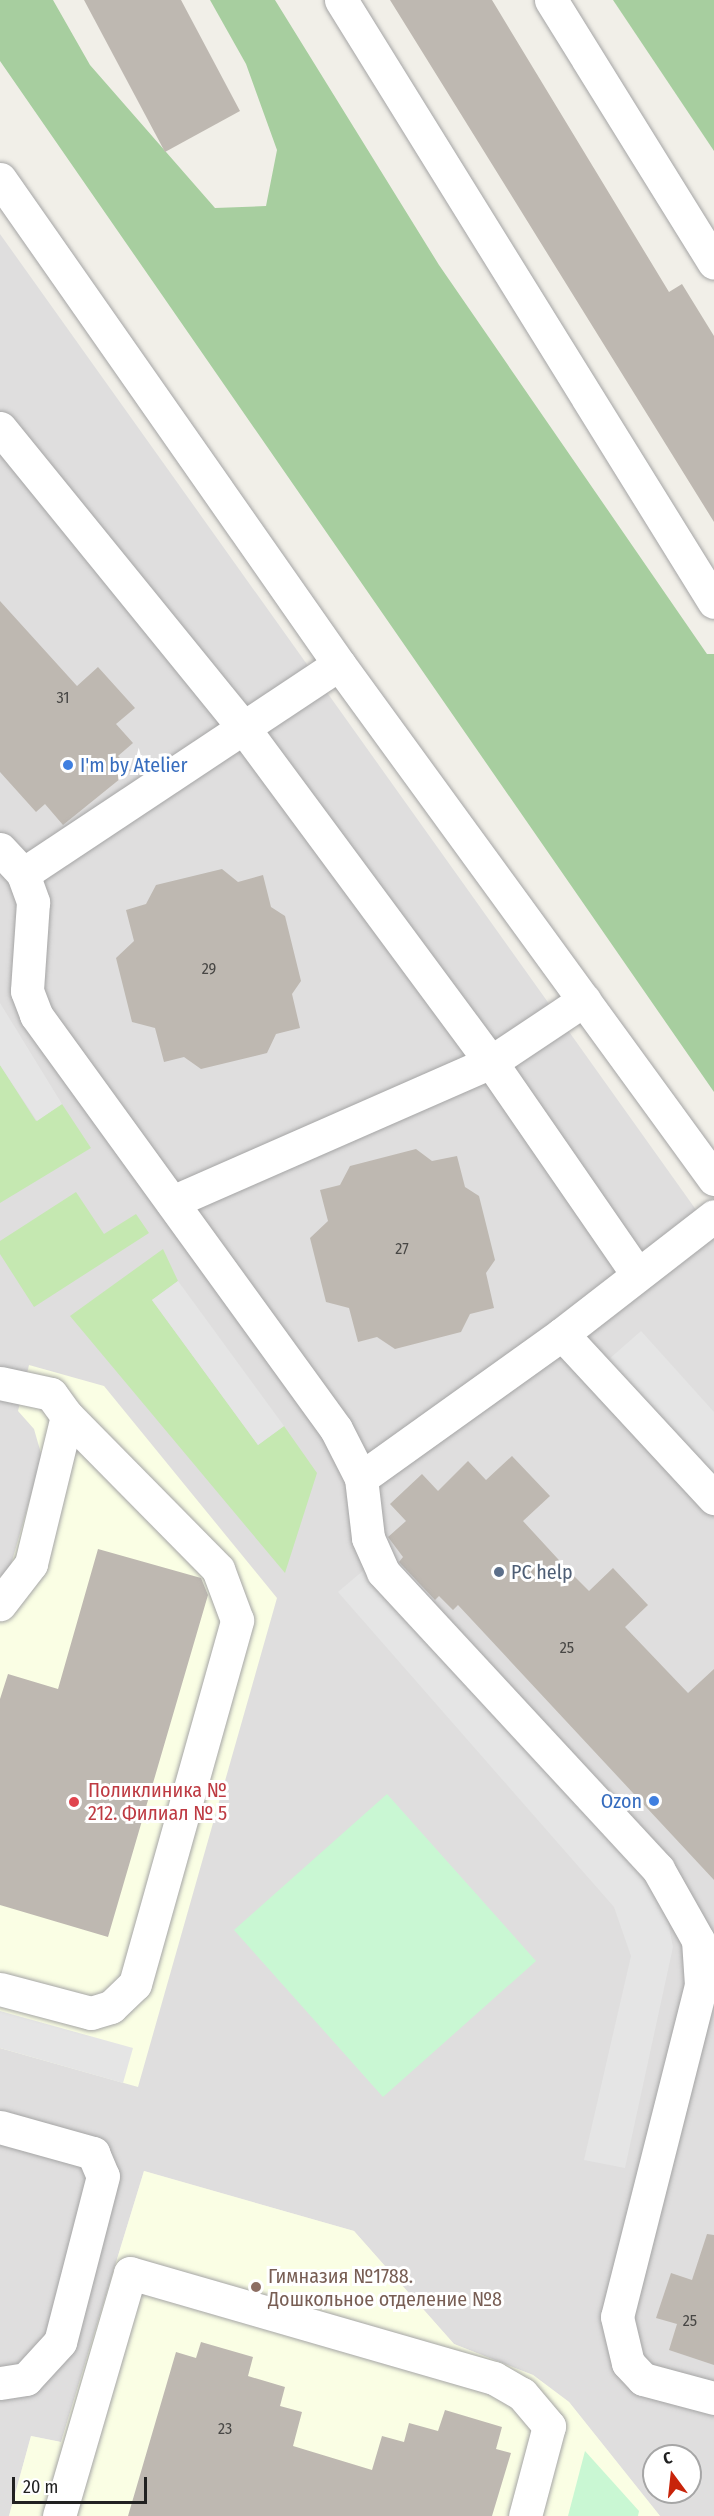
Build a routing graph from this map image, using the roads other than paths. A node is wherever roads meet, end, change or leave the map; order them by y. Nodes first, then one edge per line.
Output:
1 (341, 0) edge
2 (551, 0) edge
3 (0, 179) edge
4 (714, 263) edge
5 (0, 428) edge
6 (714, 602) edge
7 (339, 664) junction
8 (245, 730) junction
9 (0, 849) edge
10 (23, 874) junction
11 (584, 1000) junction
12 (491, 1062) junction
13 (714, 1179) edge
14 (172, 1202) junction
15 (714, 1216) edge
16 (637, 1274) junction
17 (562, 1334) junction
18 (0, 1383) edge
19 (67, 1416) junction
20 (361, 1478) junction
21 (714, 1498) edge
22 (0, 1604) edge
23 (0, 1989) edge
24 (0, 2127) edge
25 (0, 2383) edge
26 (714, 2398) edge
27 (59, 2516) edge
28 (525, 2516) edge

1 - 6 street
2 - 4 street
3 - 7 street
5 - 8 street
7 - 8 street
7 - 11 street
8 - 10 street
8 - 12 street
9 - 10 street
10 - 14 street
11 - 12 street
11 - 13 street
12 - 14 street
12 - 16 street
14 - 20 street
15 - 16 street
16 - 17 street
17 - 20 street
17 - 21 street
18 - 19 street
19 - 22 street
19 - 23 street
20 - 26 street
24 - 25 street
27 - 28 street

